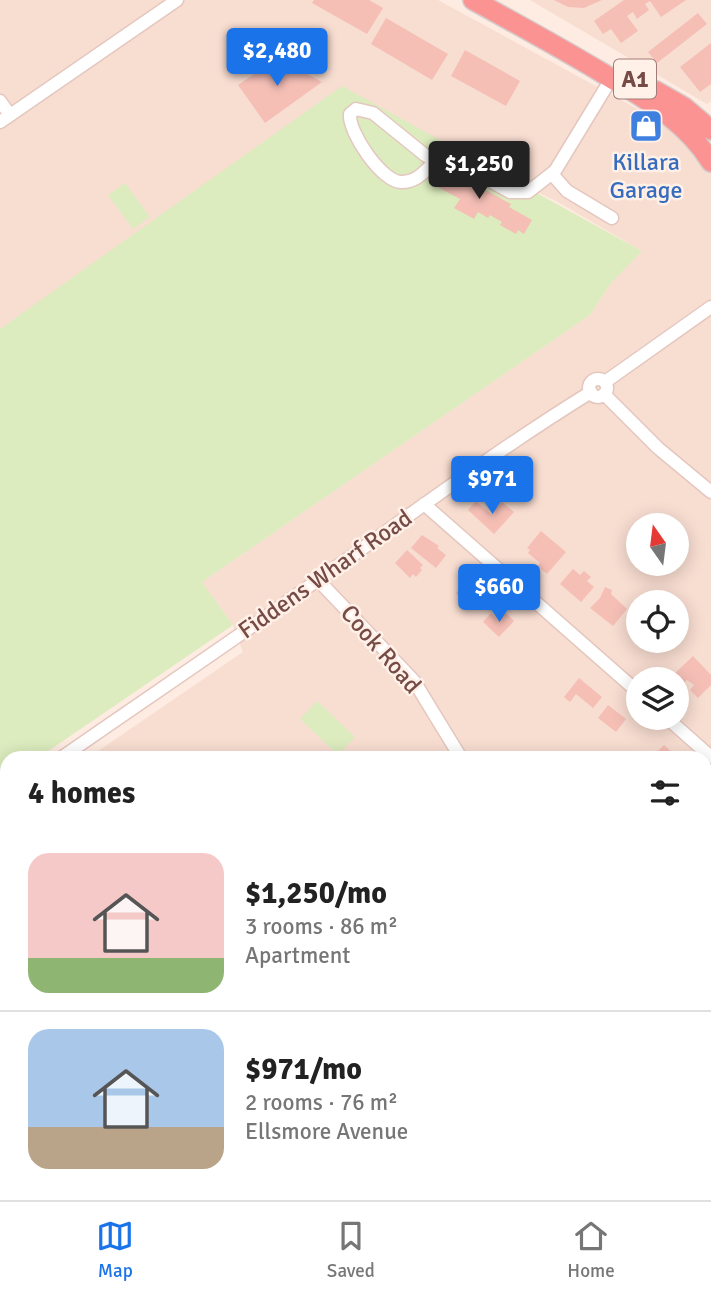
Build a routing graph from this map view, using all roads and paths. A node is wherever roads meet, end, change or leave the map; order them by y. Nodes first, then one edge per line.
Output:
1 (177, 0) edge
2 (473, 0) edge
3 (498, 0) edge
4 (611, 79) junction
5 (0, 101) edge
6 (5, 118) edge
7 (711, 130) edge
8 (438, 159) junction
9 (711, 162) edge
10 (552, 174) junction
11 (612, 218) dead end
12 (711, 307) edge
13 (605, 388) junction
14 (711, 492) edge
15 (424, 504) junction
16 (318, 580) junction
17 (626, 682) edge
18 (681, 730) edge
19 (71, 751) edge
20 (457, 751) edge
21 (704, 751) edge

1 - 6 street
2 - 4 highway, A1
3 - 7 highway, A1
4 - 9 highway, A1
4 - 10 street
5 - 6 street
8 - 8 street
8 - 10 street
10 - 11 street
12 - 13 street
13 - 14 street
13 - 15 street, Fiddens Wharf Road
15 - 16 street, Fiddens Wharf Road
15 - 17 street
16 - 19 street, Fiddens Wharf Road
16 - 20 street, Cook Road
18 - 21 street

